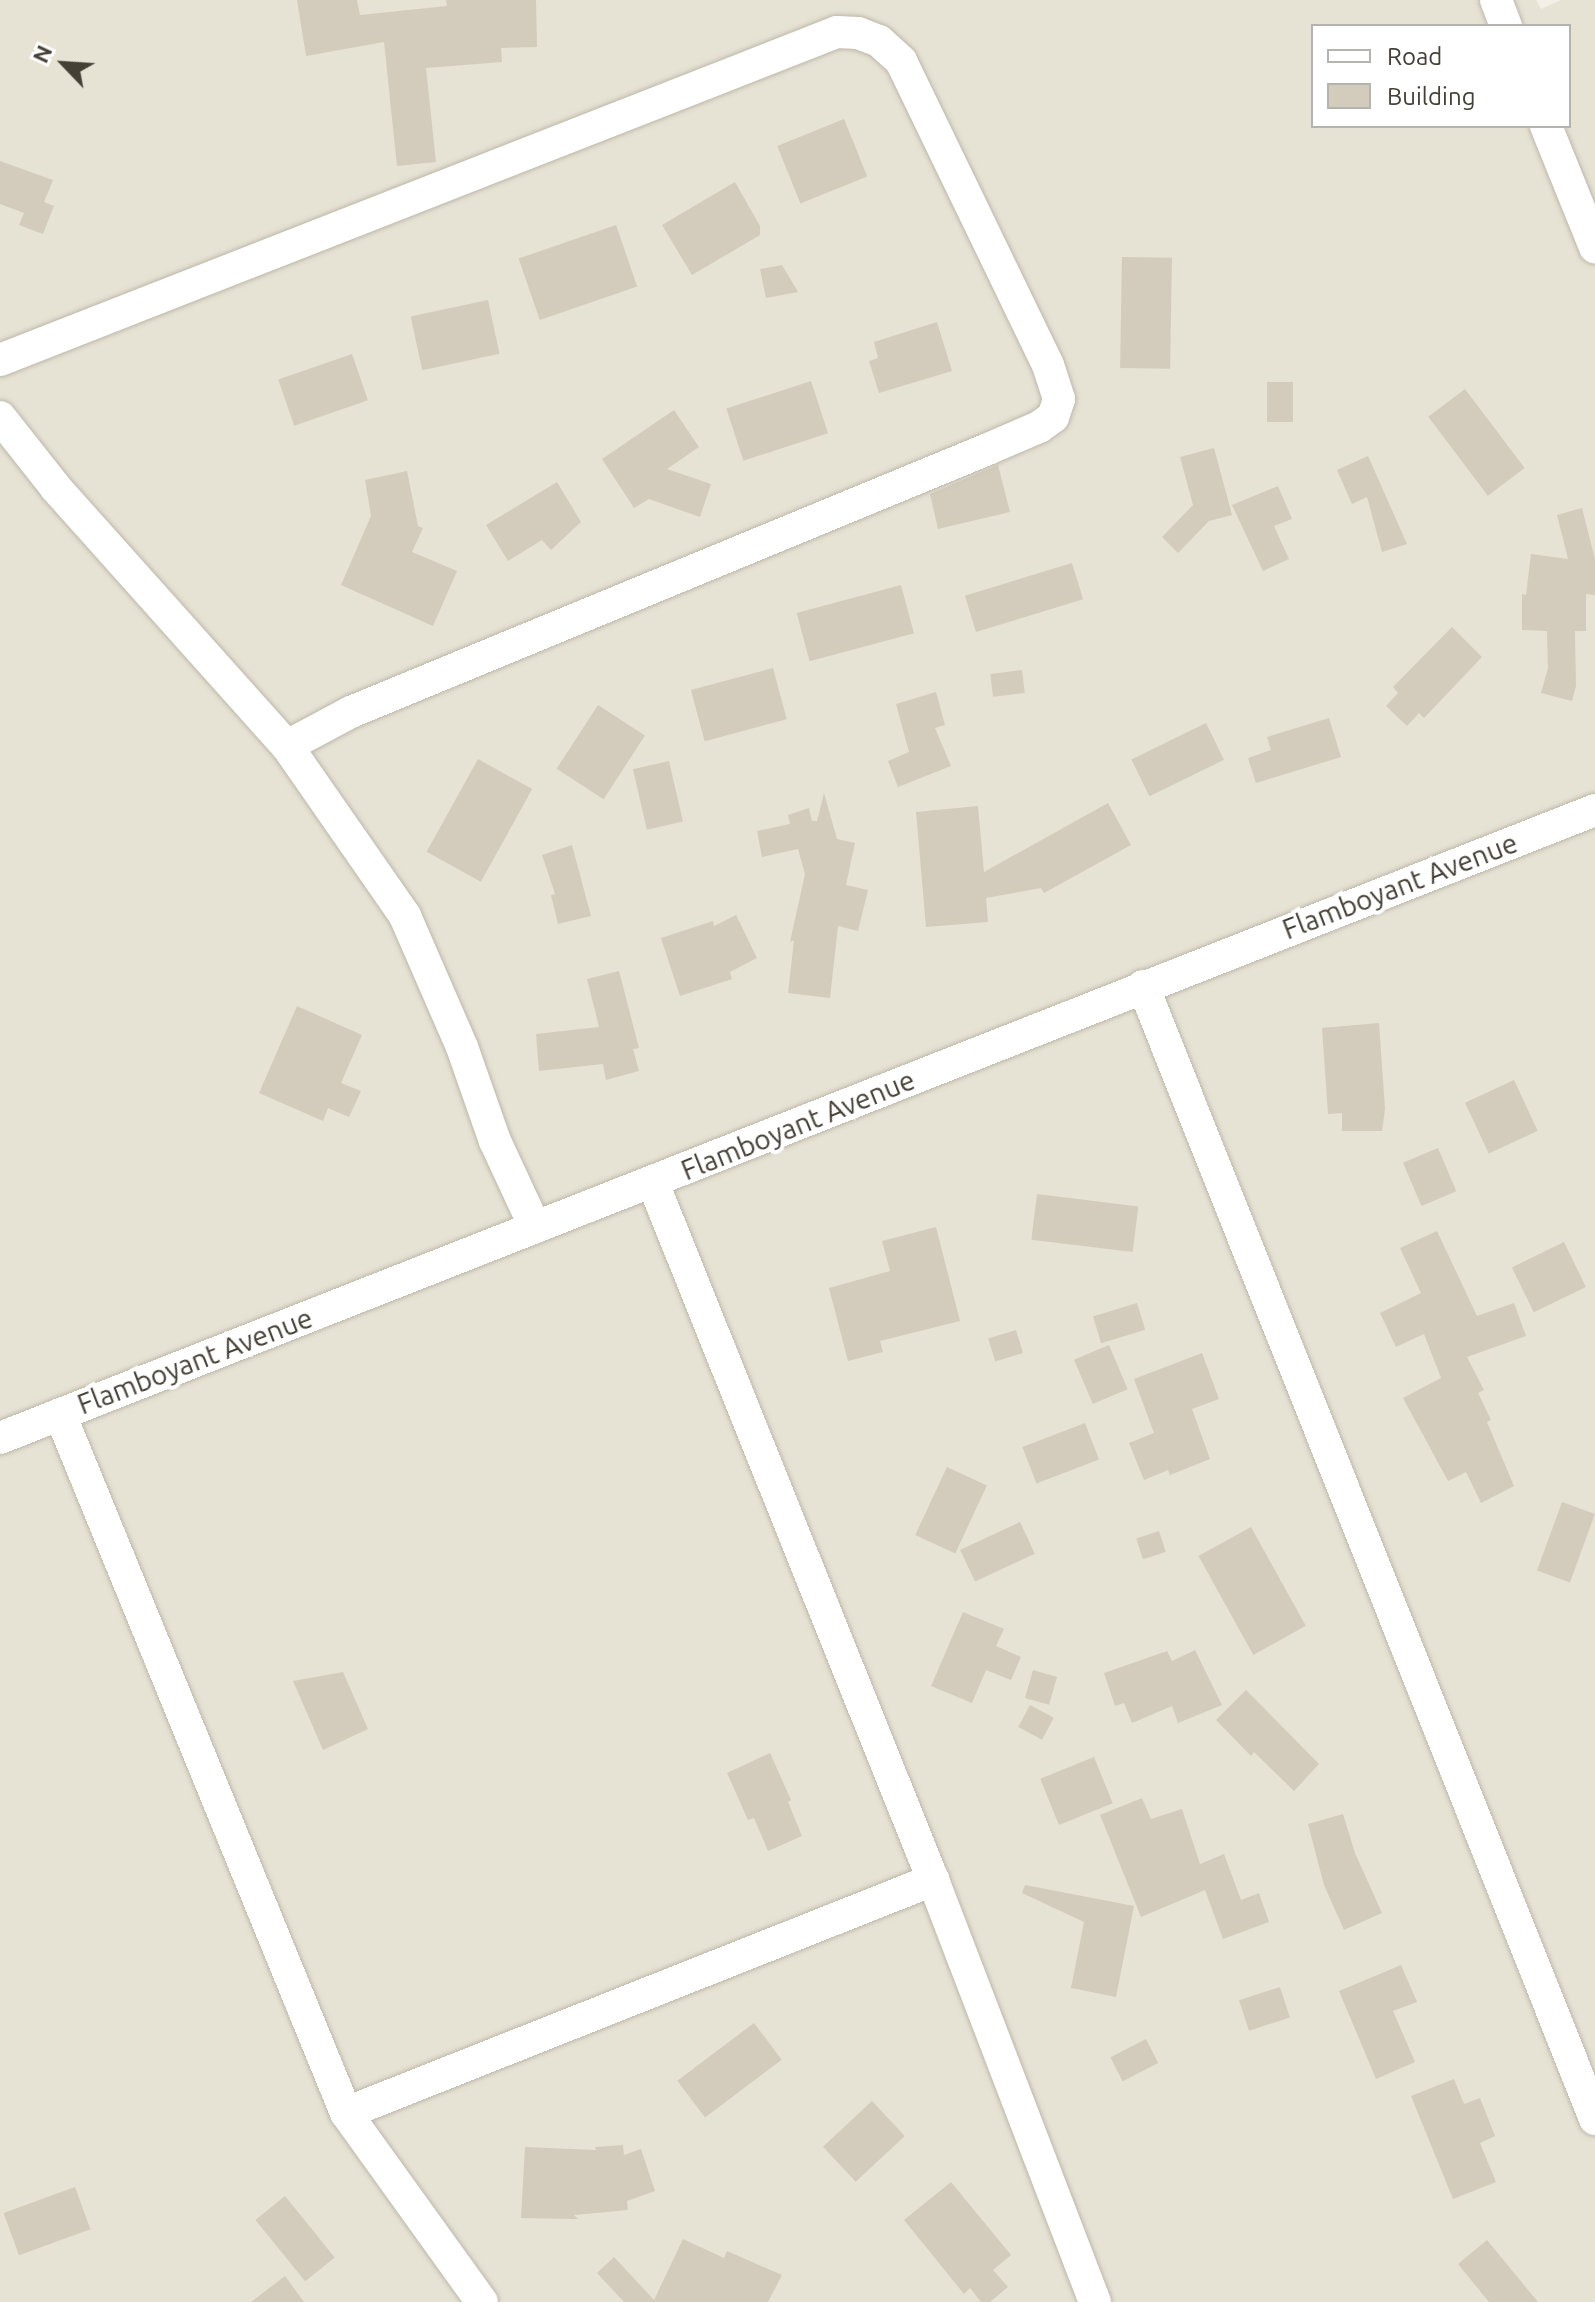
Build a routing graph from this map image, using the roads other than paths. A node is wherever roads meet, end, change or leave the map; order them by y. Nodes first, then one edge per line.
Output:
1 (1496, 0) edge
2 (1505, 24) edge
3 (1547, 128) edge
4 (1595, 247) edge
5 (0, 360) edge
6 (0, 417) edge
7 (287, 746) junction
8 (1595, 810) edge
9 (1143, 986) junction
10 (653, 1183) junction
11 (535, 1227) junction
12 (60, 1414) junction
13 (0, 1438) edge
14 (933, 1880) junction
15 (346, 2113) junction
16 (1595, 2119) edge
17 (482, 2302) edge
18 (1095, 2302) edge

1 - 2 street
3 - 4 street
5 - 7 street
6 - 7 street
7 - 11 street
8 - 9 street, Flamboyant Avenue
9 - 10 street, Flamboyant Avenue
9 - 16 street
10 - 11 street, Flamboyant Avenue
10 - 14 street
11 - 12 street, Flamboyant Avenue
12 - 13 street, Flamboyant Avenue
12 - 15 street
14 - 15 street
14 - 18 street
15 - 17 street

